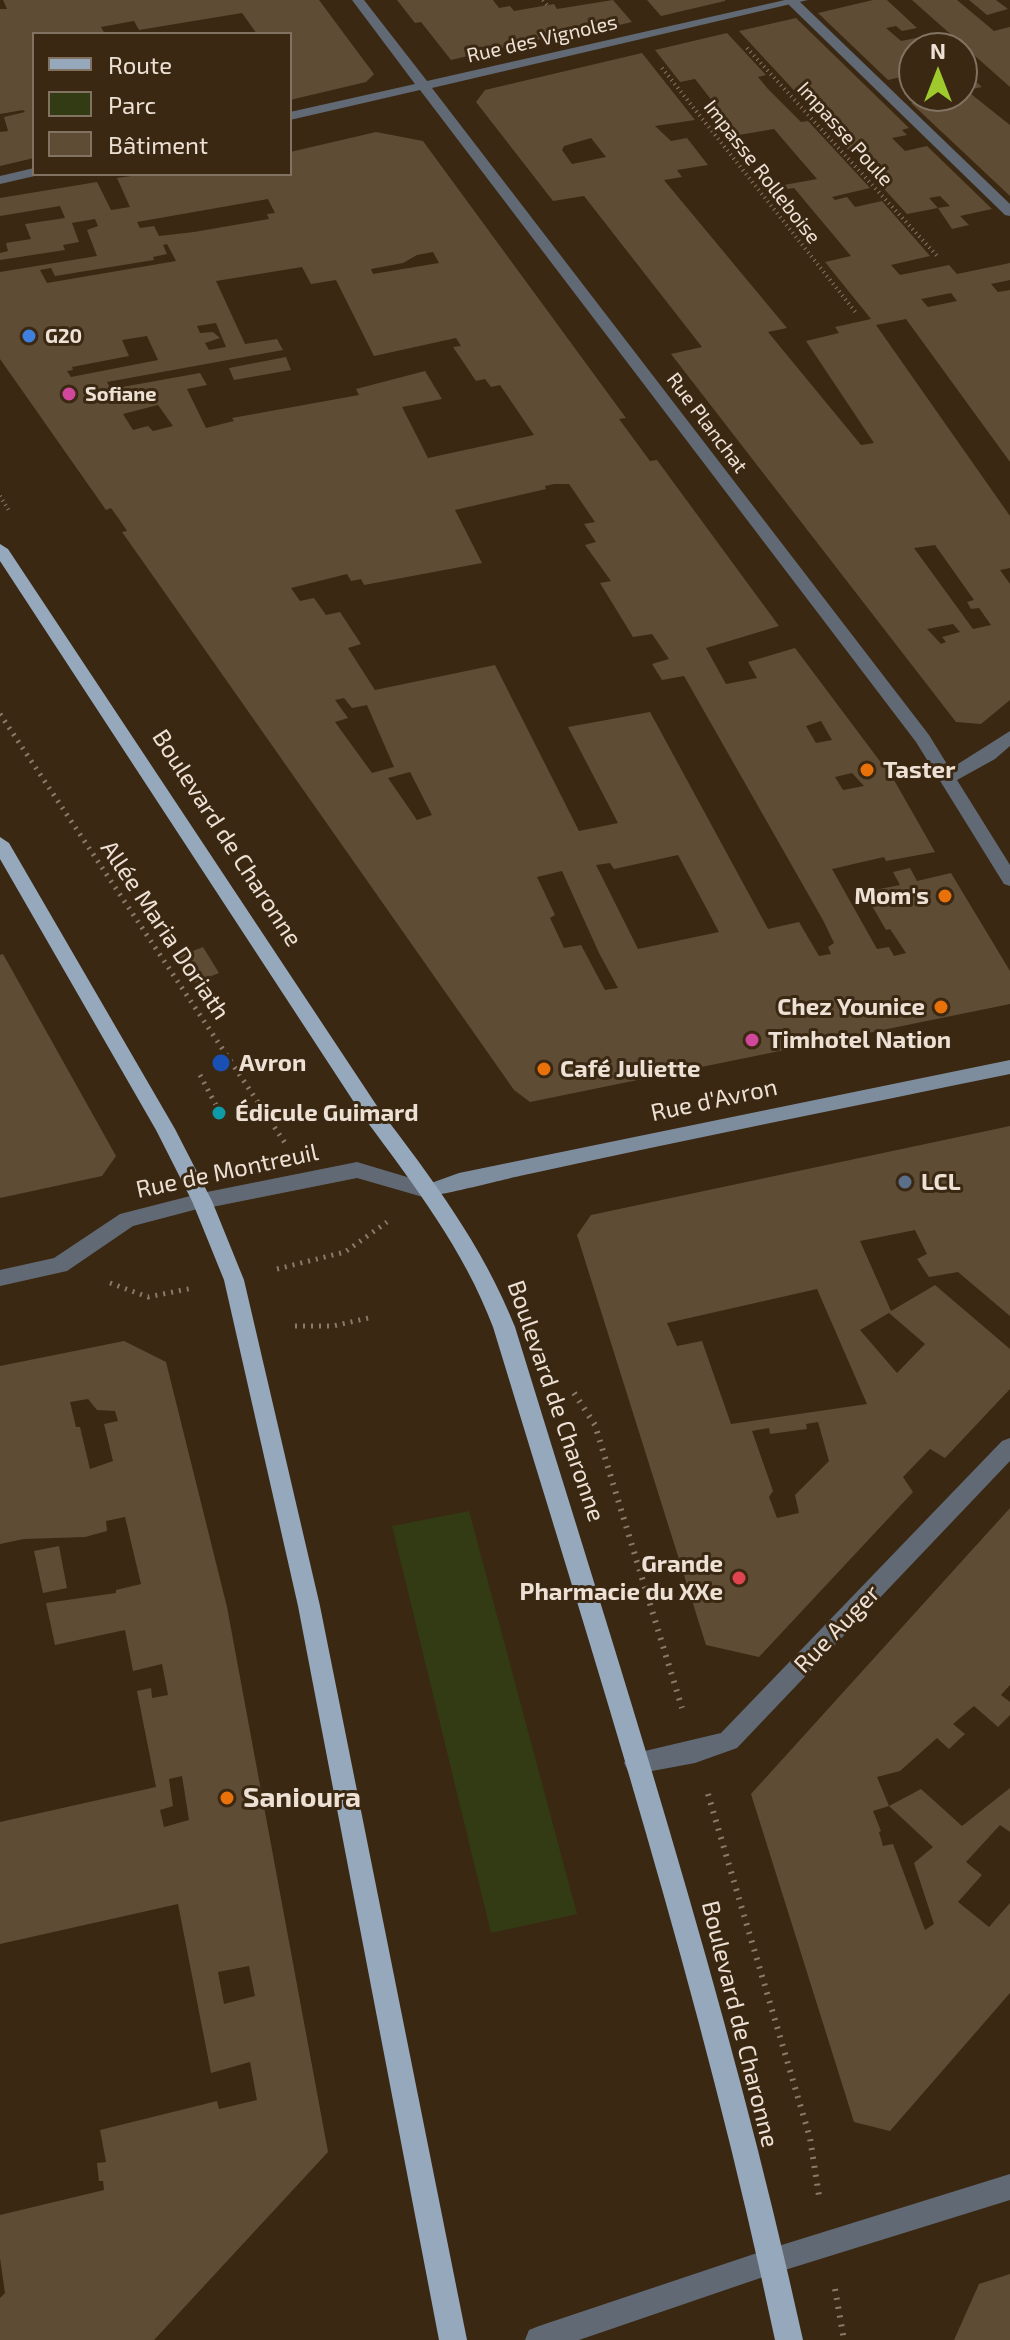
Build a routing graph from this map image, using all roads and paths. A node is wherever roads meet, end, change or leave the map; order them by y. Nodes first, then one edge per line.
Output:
1 (358, 0) edge
2 (543, 0) edge
3 (797, 1) edge
4 (547, 5) dead end
5 (743, 43) dead end
6 (659, 64) dead end
7 (424, 87) junction
8 (292, 116) edge
9 (32, 172) edge
10 (0, 180) edge
11 (1010, 212) edge
12 (939, 258) dead end
13 (857, 314) dead end
14 (0, 549) edge
15 (0, 714) edge
16 (1010, 737) edge
17 (948, 777) junction
18 (0, 843) edge
19 (1010, 880) edge
20 (1010, 1067) edge
21 (200, 1075) dead end
22 (217, 1107) dead end
23 (291, 1153) dead end
24 (430, 1191) junction
25 (202, 1201) junction
26 (0, 1278) edge
27 (373, 1317) dead end
28 (295, 1326) dead end
29 (573, 1391) dead end
30 (1010, 1447) edge
31 (684, 1715) dead end
32 (636, 1763) junction
33 (723, 1844) dead end
34 (810, 2138) dead end
35 (1010, 2187) edge
36 (772, 2261) junction
37 (453, 2340) edge
38 (539, 2340) edge
39 (789, 2340) edge

1 - 7 street, Rue Planchat
2 - 4 path
3 - 7 street, Rue des Vignoles
3 - 11 street
5 - 12 path, Impasse Poule
6 - 13 path, Impasse Rolleboise
7 - 8 street, Rue des Vignoles
7 - 17 street, Rue Planchat
9 - 10 street
14 - 24 main road, Boulevard de Charonne
15 - 23 path, Allée Maria Doriath
16 - 17 street
17 - 19 street, Rue Planchat
18 - 25 main road
20 - 24 street, Rue d'Avron
21 - 22 path
24 - 25 street, Rue de Montreuil
24 - 32 main road, Boulevard de Charonne
25 - 26 street, Rue de Montreuil
25 - 37 main road
27 - 28 path
29 - 31 path, Boulevard de Charonne
30 - 32 street, Rue Auger
32 - 36 main road, Boulevard de Charonne
33 - 34 path, Boulevard de Charonne
35 - 36 street
36 - 38 street
36 - 39 main road, Boulevard de Charonne

